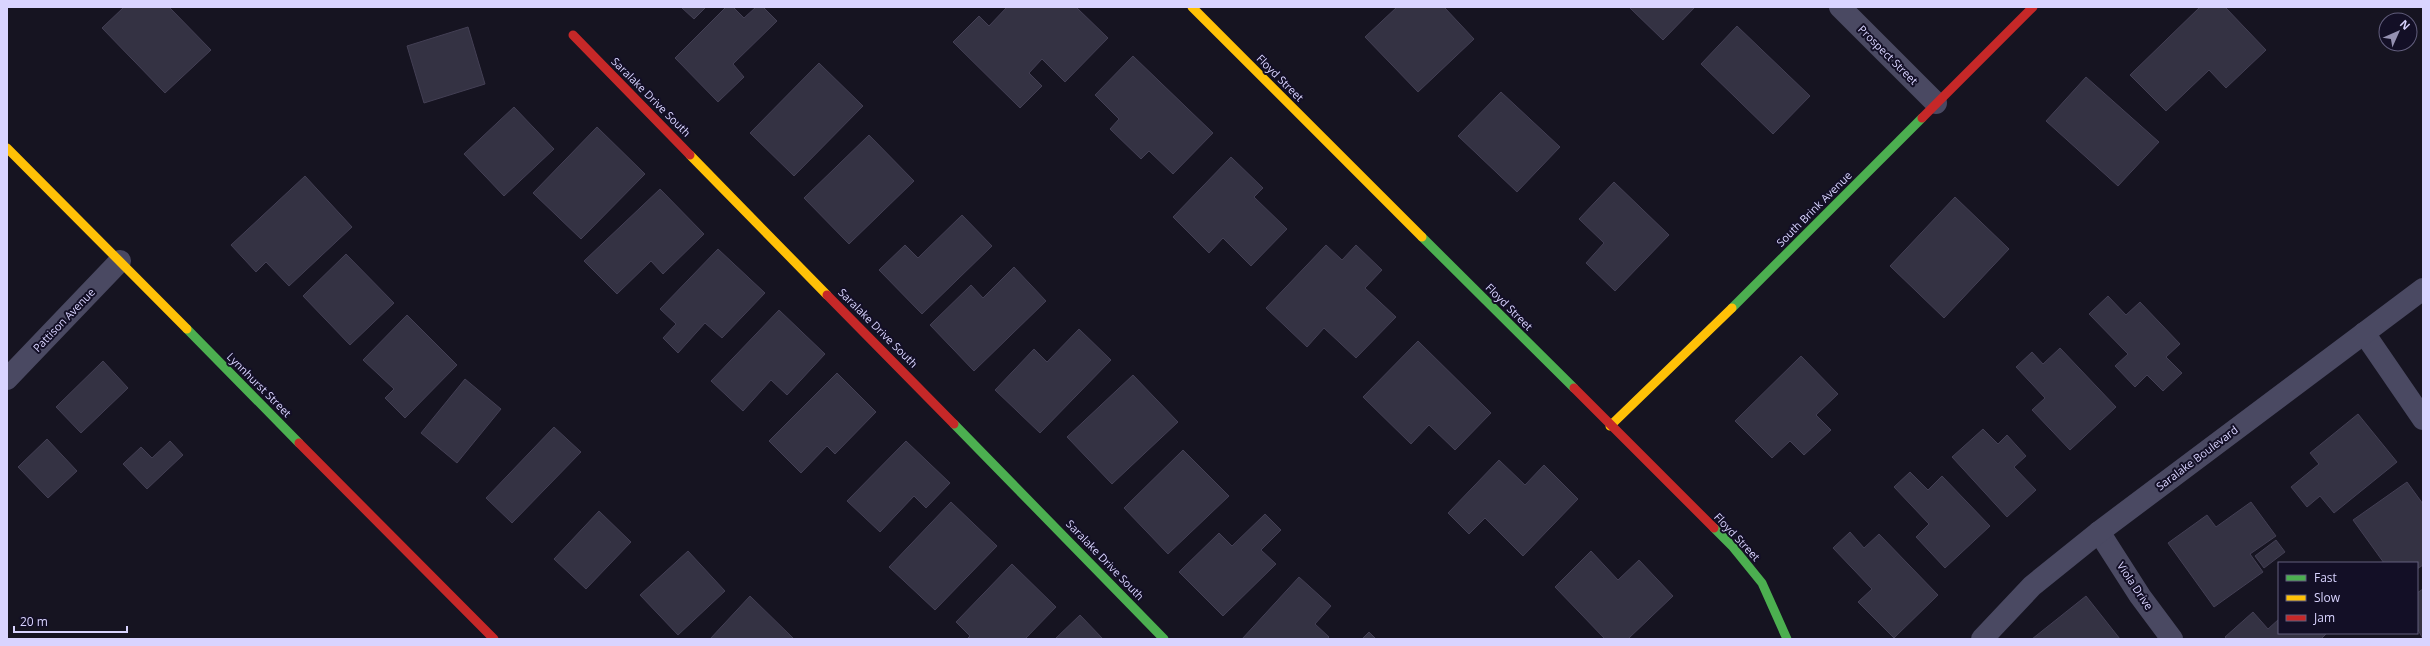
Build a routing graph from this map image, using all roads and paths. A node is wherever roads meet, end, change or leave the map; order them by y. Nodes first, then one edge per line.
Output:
1 (1192, 7) edge
2 (1840, 7) edge
3 (2033, 7) edge
4 (573, 35) dead end
5 (1936, 103) junction
6 (7, 148) edge
7 (120, 261) junction
8 (2423, 289) edge
9 (2364, 333) junction
10 (7, 379) edge
11 (2423, 419) edge
12 (1610, 426) junction
13 (2099, 532) junction
14 (494, 639) edge
15 (1164, 639) edge
16 (1787, 639) edge
17 (1982, 639) edge
18 (2172, 639) edge

1 - 12 street, Floyd Street
2 - 5 street, Prospect Street
3 - 5 street, South Brink Avenue
4 - 15 street, Saralake Drive South
5 - 12 street, South Brink Avenue
6 - 7 street, Lynnhurst Street
7 - 10 street, Pattison Avenue
7 - 14 street, Lynnhurst Street
8 - 9 street, Saralake Boulevard
9 - 11 street
9 - 13 street, Saralake Boulevard
12 - 16 street, Floyd Street
13 - 17 street, Saralake Boulevard
13 - 18 street, Viola Drive

